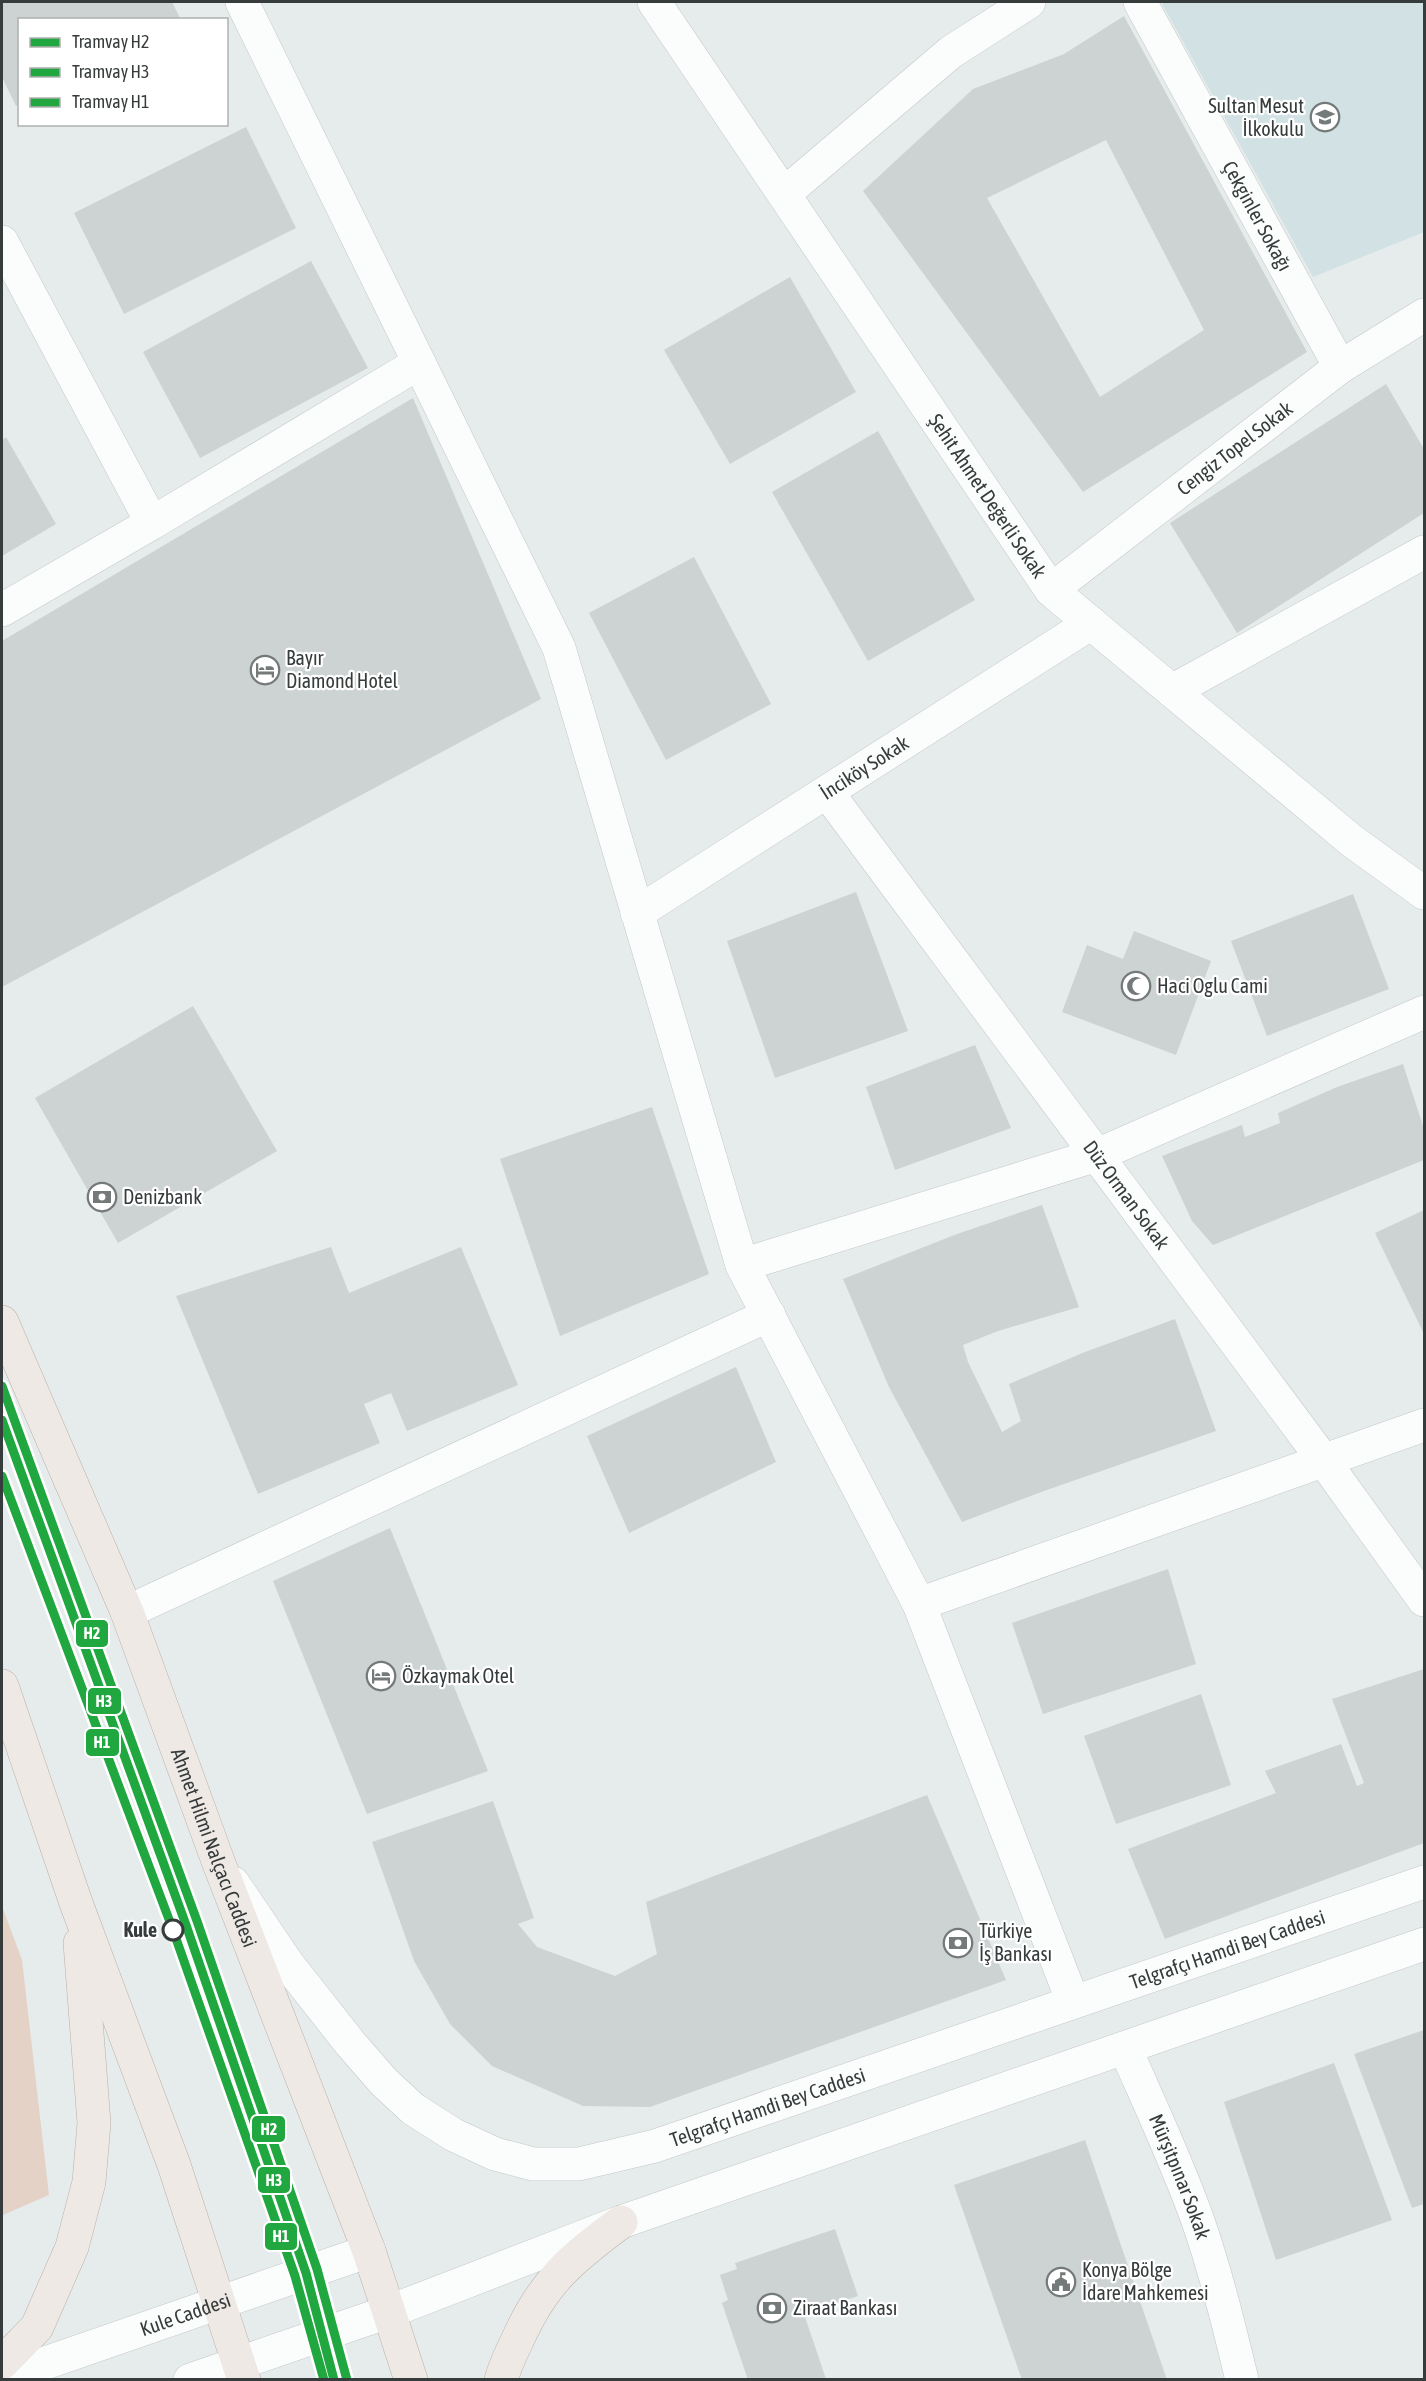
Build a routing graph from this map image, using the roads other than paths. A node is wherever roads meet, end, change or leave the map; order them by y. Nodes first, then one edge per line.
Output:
1 (242, 2) edge
2 (654, 2) edge
3 (1029, 2) edge
4 (1140, 2) edge
5 (784, 194) junction
6 (2, 242) edge
7 (1425, 315) edge
8 (419, 363) junction
9 (1340, 367) junction
10 (152, 523) junction
11 (1425, 552) edge
12 (1051, 590) junction
13 (2, 610) edge
14 (1091, 623) junction
15 (1172, 691) junction
16 (827, 792) junction
17 (1425, 893) edge
18 (637, 913) junction
19 (1425, 1012) edge
20 (1097, 1155) junction
21 (742, 1265) junction
22 (768, 1315) junction
23 (2, 1322) edge
24 (1425, 1425) edge
25 (1324, 1461) junction
26 (1425, 1600) edge
27 (919, 1604) junction
28 (127, 1612) junction
29 (2, 1686) edge
30 (218, 1861) junction
31 (1425, 1882) edge
32 (76, 1903) junction
33 (1425, 1944) edge
34 (1073, 2002) junction
35 (1125, 2048) junction
36 (621, 2222) junction
37 (369, 2251) junction
38 (220, 2302) junction
39 (388, 2312) junction
40 (2, 2363) edge
41 (242, 2371) edge
42 (2, 2378) edge
43 (190, 2379) edge
44 (411, 2379) edge
45 (501, 2379) edge
46 (1242, 2379) edge

1 - 8 street
2 - 5 street, Şehit Ahmet Değerli Sokak
3 - 5 street
4 - 9 street, Çekginler Sokağı
5 - 12 street, Şehit Ahmet Değerli Sokak
6 - 10 street
7 - 9 street, Cengiz Topel Sokak
8 - 10 street
8 - 18 street
9 - 12 street, Cengiz Topel Sokak
10 - 13 street
11 - 15 street
12 - 14 street, Şehit Ahmet Değerli Sokak
14 - 15 street, Şehit Ahmet Değerli Sokak
14 - 16 street, İnciköy Sokak
15 - 17 street, Şehit Ahmet Değerli Sokak
16 - 18 street, İnciköy Sokak
16 - 20 street, Düz Orman Sokak
18 - 21 street
19 - 20 street
20 - 21 street
20 - 25 street, Düz Orman Sokak
21 - 22 street
22 - 27 street
22 - 28 street
23 - 28 main road, Ahmet Hilmi Nalçacı Caddesi
24 - 25 street
25 - 26 street, Düz Orman Sokak
25 - 27 street
27 - 34 street
28 - 30 main road, Ahmet Hilmi Nalçacı Caddesi
29 - 32 main road
30 - 34 street, Telgrafçı Hamdi Bey Caddesi
30 - 37 main road, Ahmet Hilmi Nalçacı Caddesi
31 - 34 street, Telgrafçı Hamdi Bey Caddesi
32 - 38 main road
32 - 40 main road
33 - 35 street
35 - 36 street
35 - 46 street, Mürşitpınar Sokak
36 - 39 street
36 - 45 main road
37 - 38 street, Kule Caddesi
37 - 39 main road, Ahmet Hilmi Nalçacı Caddesi
38 - 41 main road
38 - 42 street, Kule Caddesi
39 - 41 street
39 - 44 main road, Ahmet Hilmi Nalçacı Caddesi
41 - 43 street

